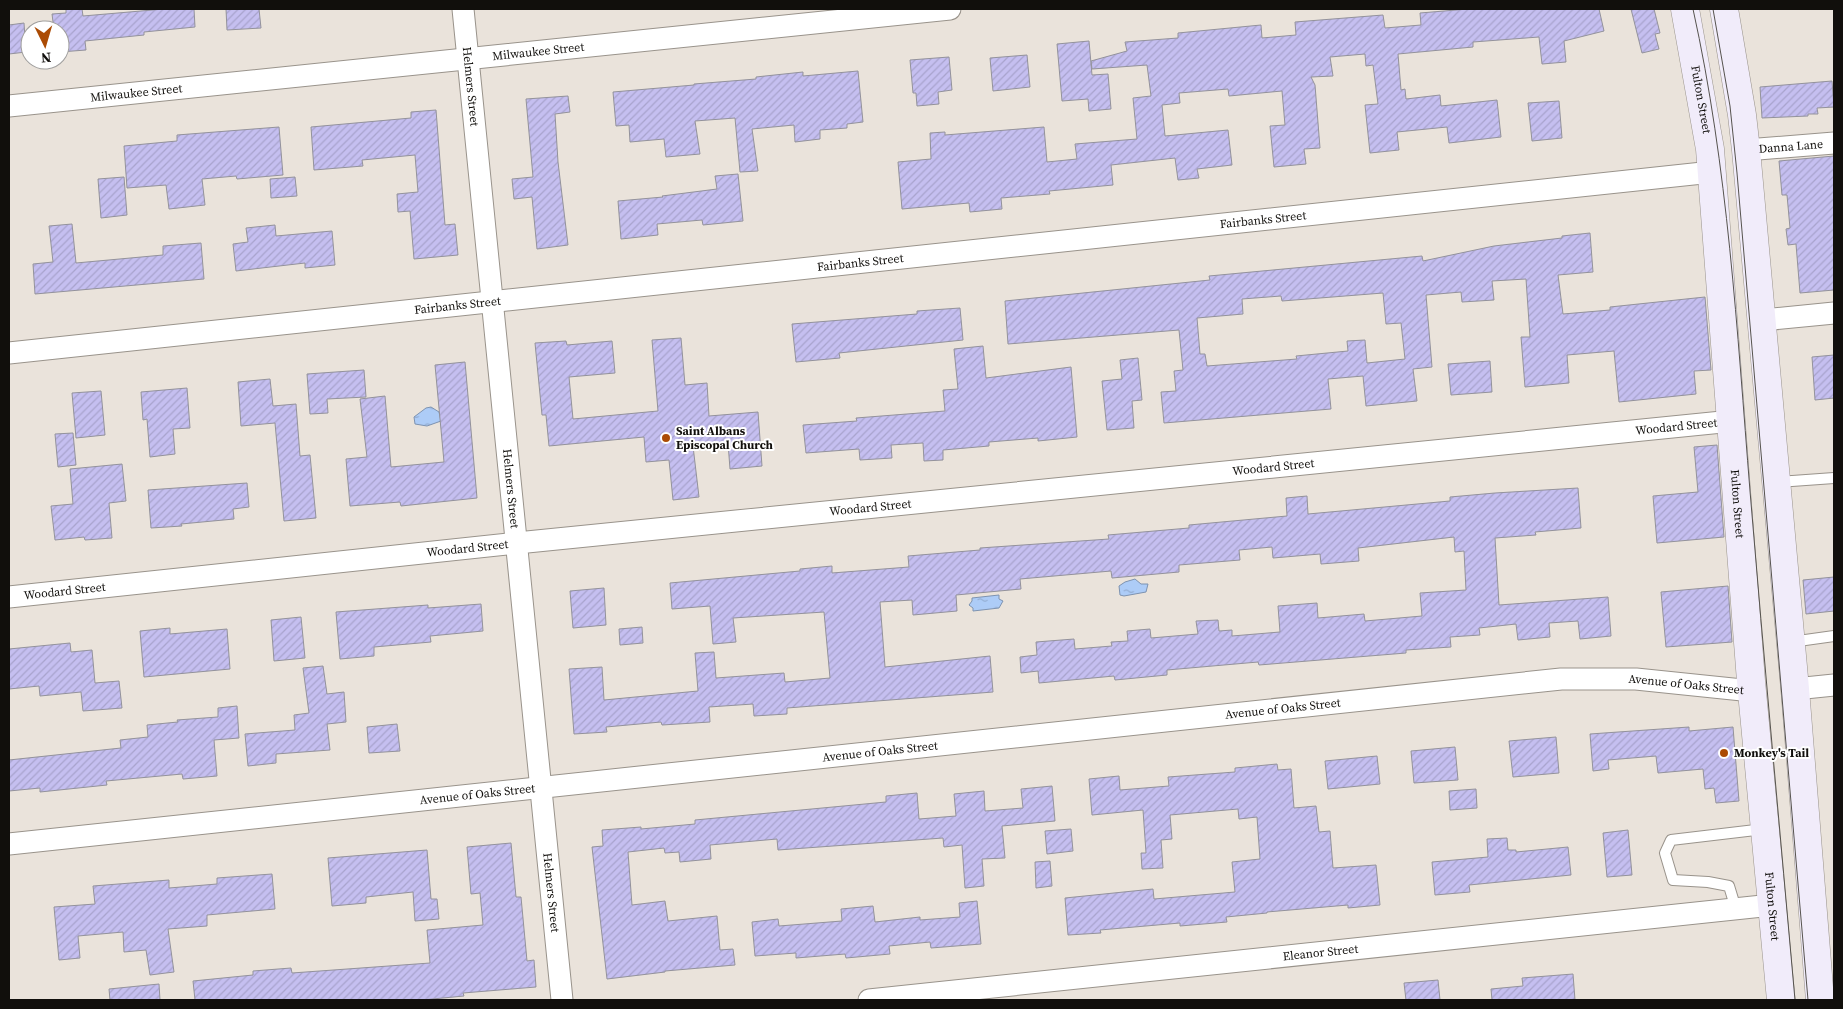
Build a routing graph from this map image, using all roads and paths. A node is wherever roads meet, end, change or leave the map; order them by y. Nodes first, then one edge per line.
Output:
1 (463, 9) edge
2 (950, 9) edge
3 (1685, 9) edge
4 (1724, 9) edge
5 (467, 58) junction
6 (9, 106) edge
7 (1834, 143) edge
8 (1746, 150) junction
9 (1712, 172) junction
10 (491, 302) junction
11 (1834, 313) edge
12 (1763, 320) junction
13 (9, 353) edge
14 (1732, 421) junction
15 (1834, 478) edge
16 (1776, 482) junction
17 (517, 544) junction
18 (9, 597) edge
19 (1834, 636) edge
20 (1790, 642) junction
21 (1834, 685) edge
22 (1795, 689) junction
23 (1752, 691) junction
24 (540, 788) junction
25 (1765, 829) junction
26 (9, 844) edge
27 (1772, 905) junction
28 (1736, 909) junction
29 (562, 1000) edge
30 (869, 1000) edge
31 (1781, 1000) edge
32 (1820, 1000) edge

1 - 5 street, Helmers Street
2 - 5 street, Milwaukee Street
3 - 9 main road, Fulton Street
4 - 8 main road
5 - 6 street, Milwaukee Street
5 - 10 street, Helmers Street
7 - 8 street, Danna Lane
8 - 12 main road
9 - 10 street, Fairbanks Street
9 - 14 main road, Fulton Street
10 - 13 street, Fairbanks Street
10 - 17 street, Helmers Street
11 - 12 street
12 - 16 main road
14 - 17 street, Woodard Street
14 - 23 main road, Fulton Street
15 - 16 lane
16 - 20 main road
17 - 18 street, Woodard Street
17 - 24 street, Helmers Street
19 - 20 lane
20 - 22 main road
21 - 22 street
22 - 32 main road
23 - 24 street, Avenue of Oaks Street
23 - 25 main road, Fulton Street
24 - 26 street, Avenue of Oaks Street
24 - 29 street, Helmers Street
25 - 27 main road, Fulton Street
25 - 28 lane
27 - 28 street, Eleanor Street
27 - 31 main road, Fulton Street
28 - 30 street, Eleanor Street

